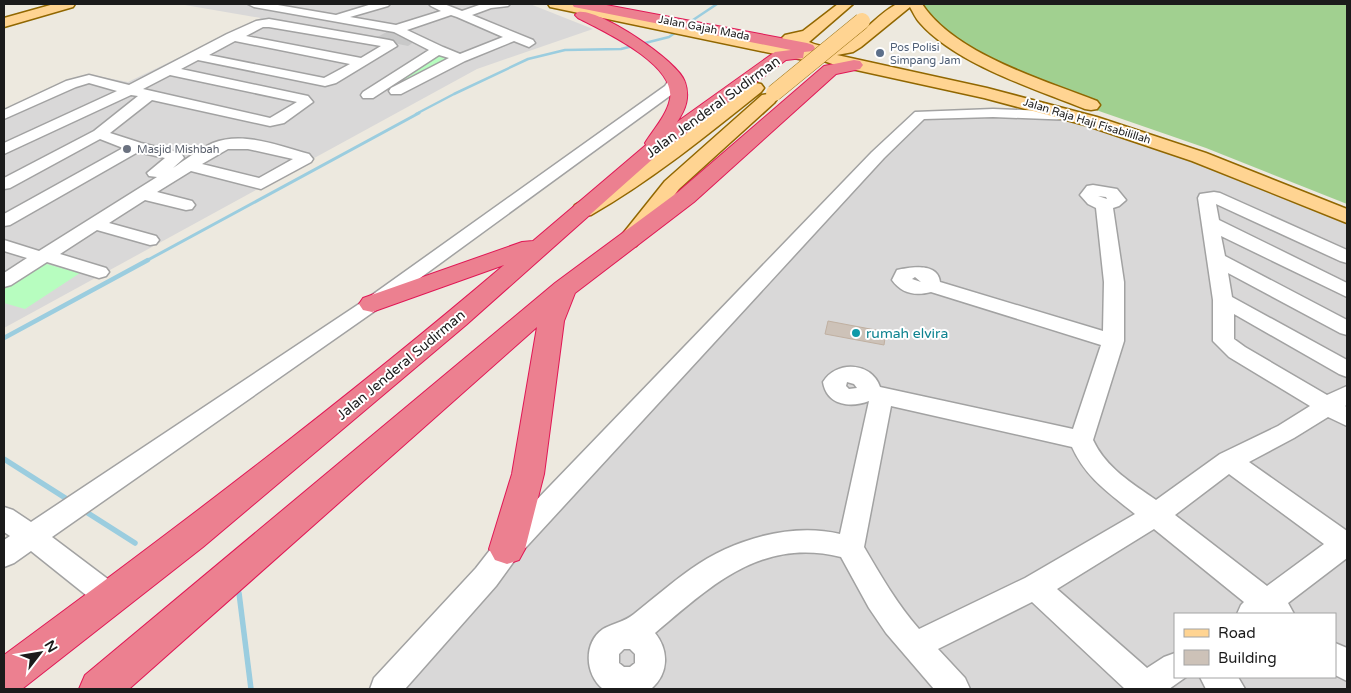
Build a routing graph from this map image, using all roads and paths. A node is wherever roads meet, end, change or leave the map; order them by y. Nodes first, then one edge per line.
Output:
1 (68, 4) edge
2 (254, 4) edge
3 (307, 4) edge
4 (384, 4) edge
5 (435, 4) edge
6 (485, 4) edge
7 (504, 4) edge
8 (858, 4) edge
9 (884, 4) edge
10 (905, 4) edge
11 (915, 4) edge
12 (566, 5) edge
13 (290, 9) junction
14 (838, 13) edge
15 (458, 14) junction
16 (338, 17) junction
17 (4, 23) edge
18 (867, 26) junction
19 (397, 29) junction
20 (699, 31) junction
21 (334, 34) junction
22 (408, 34) junction
23 (744, 35) junction
24 (231, 37) junction
25 (514, 37) junction
26 (528, 43) dead end
27 (438, 50) junction
28 (301, 51) junction
29 (814, 53) junction
30 (196, 56) junction
31 (460, 58) junction
32 (363, 62) junction
33 (266, 69) junction
34 (168, 70) junction
35 (676, 80) junction
36 (753, 84) junction
37 (381, 87) junction
38 (130, 90) junction
39 (367, 90) dead end
40 (804, 91) junction
41 (149, 96) junction
42 (4, 114) edge
43 (1075, 116) junction
44 (1116, 116) junction
45 (99, 134) junction
46 (136, 147) junction
47 (4, 150) edge
48 (649, 152) junction
49 (188, 165) junction
50 (4, 184) edge
51 (143, 194) junction
52 (1347, 200) edge
53 (1104, 204) dead end
54 (186, 205) dead end
55 (582, 210) junction
56 (1347, 217) edge
57 (4, 221) edge
58 (95, 224) junction
59 (1210, 224) junction
60 (548, 239) junction
61 (150, 240) dead end
62 (628, 240) junction
63 (4, 245) edge
64 (38, 254) junction
65 (1347, 257) edge
66 (1216, 259) junction
67 (4, 271) edge
68 (98, 272) dead end
69 (4, 282) edge
70 (930, 285) dead end
71 (564, 289) junction
72 (1347, 291) edge
73 (1223, 300) junction
74 (372, 304) junction
75 (1347, 328) edge
76 (1113, 341) junction
77 (1347, 369) edge
78 (1340, 406) edge
79 (1081, 440) junction
80 (1229, 461) junction
81 (1155, 515) junction
82 (4, 518) edge
83 (31, 536) junction
84 (1347, 545) edge
85 (850, 548) junction
86 (507, 549) junction
87 (4, 555) edge
88 (1035, 587) junction
89 (111, 598) junction
90 (1266, 611) edge
91 (629, 636) dead end
92 (914, 646) junction
93 (1336, 658) edge
94 (1347, 666) edge
95 (1174, 668) edge
96 (1216, 678) edge
97 (4, 679) edge
98 (99, 689) edge
99 (384, 689) edge
100 (954, 689) edge
101 (1145, 689) edge
102 (1229, 689) edge

1 - 17 main road
2 - 13 street
3 - 13 street
4 - 16 street
5 - 15 street
6 - 7 street
6 - 15 street
8 - 14 main road
9 - 18 main road
10 - 18 main road
11 - 44 main road
12 - 20 highway, Jalan Gajah Mada
12 - 35 highway
13 - 16 street
14 - 18 main road
14 - 29 main road
14 - 36 main road
15 - 19 street
15 - 22 street
15 - 25 street
16 - 19 street
18 - 29 main road
18 - 62 main road, bridge
19 - 22 street
20 - 23 highway, Jalan Gajah Mada
20 - 29 main road, Jalan Gajah Mada
21 - 24 street
21 - 28 street
21 - 32 street
22 - 27 street
23 - 29 highway, Jalan Gajah Mada
23 - 29 main road
24 - 28 street
24 - 30 street
25 - 26 street
25 - 31 street
27 - 31 street
27 - 37 street
28 - 32 street
28 - 33 street
29 - 36 highway, Jalan Jenderal Sudirman
29 - 40 highway
29 - 43 main road, Jalan Raja Haji Fisabilillah
29 - 44 main road, Jalan Raja Haji Fisabilillah
30 - 33 street
30 - 34 street
31 - 37 street
32 - 33 street
34 - 38 street
34 - 41 street
35 - 48 highway
35 - 74 street
36 - 40 highway
36 - 48 highway, Jalan Jenderal Sudirman
36 - 55 main road
37 - 39 street
38 - 41 street
38 - 42 street
38 - 47 street
40 - 62 highway
41 - 45 street
43 - 56 main road, Jalan Raja Haji Fisabilillah
43 - 86 street
44 - 52 main road, Jalan Raja Haji Fisabilillah
45 - 46 street
45 - 50 street
46 - 57 street
46 - 64 street
48 - 55 highway, Jalan Jenderal Sudirman
49 - 49 street
49 - 51 street
51 - 54 street
51 - 58 street
53 - 76 street
55 - 60 highway, Jalan Jenderal Sudirman
58 - 61 street
58 - 64 street
59 - 65 street
59 - 66 street
59 - 72 street
60 - 74 highway
60 - 89 highway, Jalan Jenderal Sudirman
62 - 71 highway
63 - 64 street
64 - 67 street
64 - 68 street
64 - 69 street
66 - 73 street
66 - 75 street
70 - 76 street
71 - 86 highway
71 - 98 highway
73 - 77 street
73 - 78 street
74 - 83 street
76 - 79 street
78 - 80 street
79 - 81 street
79 - 85 street
80 - 81 street
80 - 84 street
81 - 88 street
81 - 90 street
82 - 83 street
83 - 87 street
83 - 89 street
84 - 90 street
85 - 91 street
85 - 92 street
86 - 99 street
88 - 92 street
88 - 101 street
89 - 97 highway, Jalan Jenderal Sudirman
92 - 100 street
93 - 94 street
95 - 101 street
96 - 102 street

